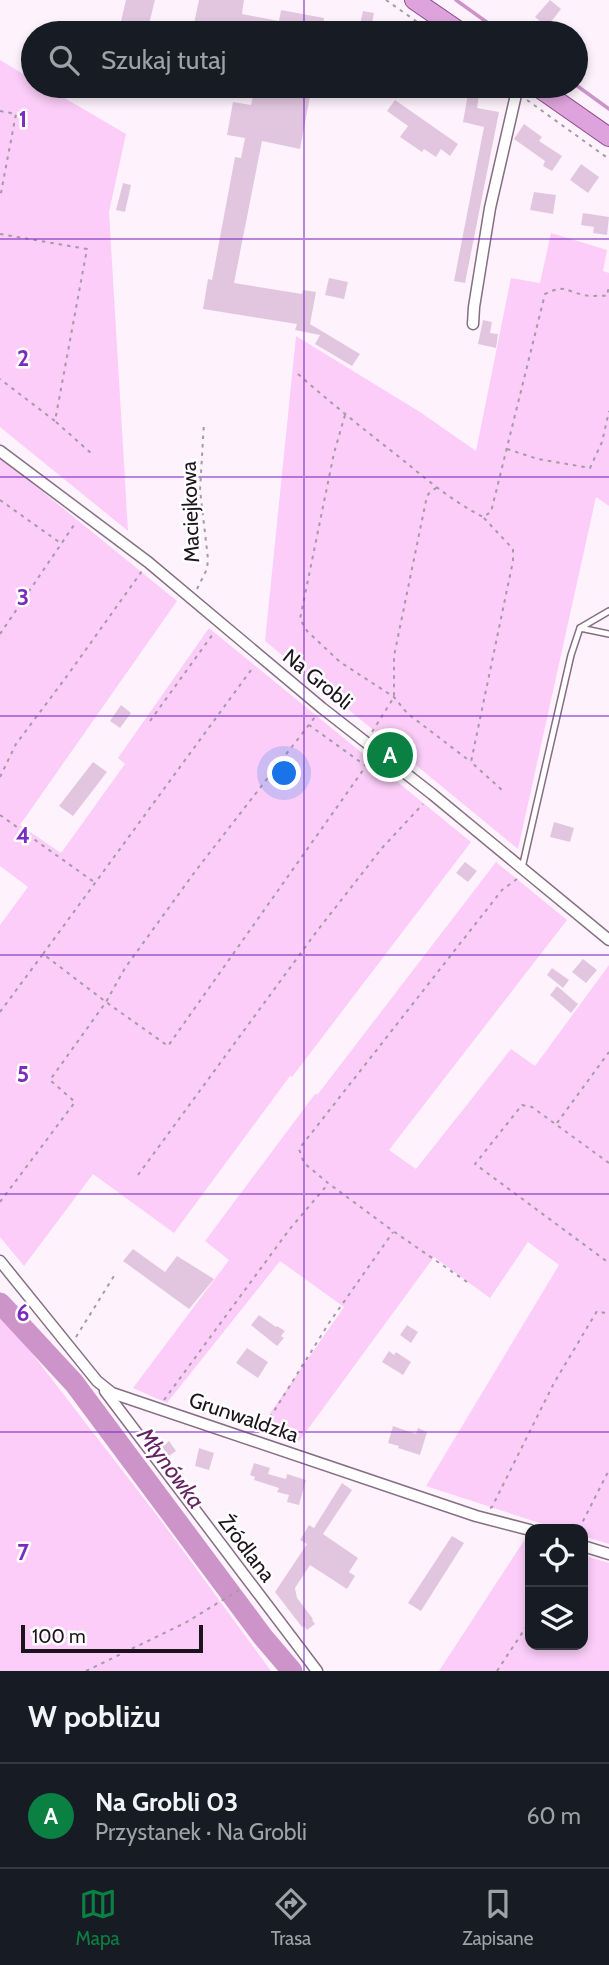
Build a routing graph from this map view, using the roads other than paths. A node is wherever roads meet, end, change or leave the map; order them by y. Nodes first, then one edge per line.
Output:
1 (414, 0) edge
2 (445, 21) edge
3 (514, 98) edge
4 (553, 98) edge
5 (609, 137) edge
6 (473, 324) dead end
7 (0, 451) edge
8 (609, 611) edge
9 (580, 628) junction
10 (609, 634) edge
11 (522, 869) junction
12 (609, 940) edge
13 (0, 1261) edge
14 (97, 1381) junction
15 (525, 1529) edge
16 (588, 1548) edge
17 (609, 1554) edge
18 (317, 1671) edge

1 - 2 main road
3 - 6 street
4 - 5 main road
7 - 11 street, Na Grobli
8 - 9 lane
9 - 10 lane
9 - 11 lane
11 - 12 street, Na Grobli
13 - 14 street, Grunwaldzka
14 - 15 street, Grunwaldzka
14 - 18 street, Źródlana
16 - 17 street

